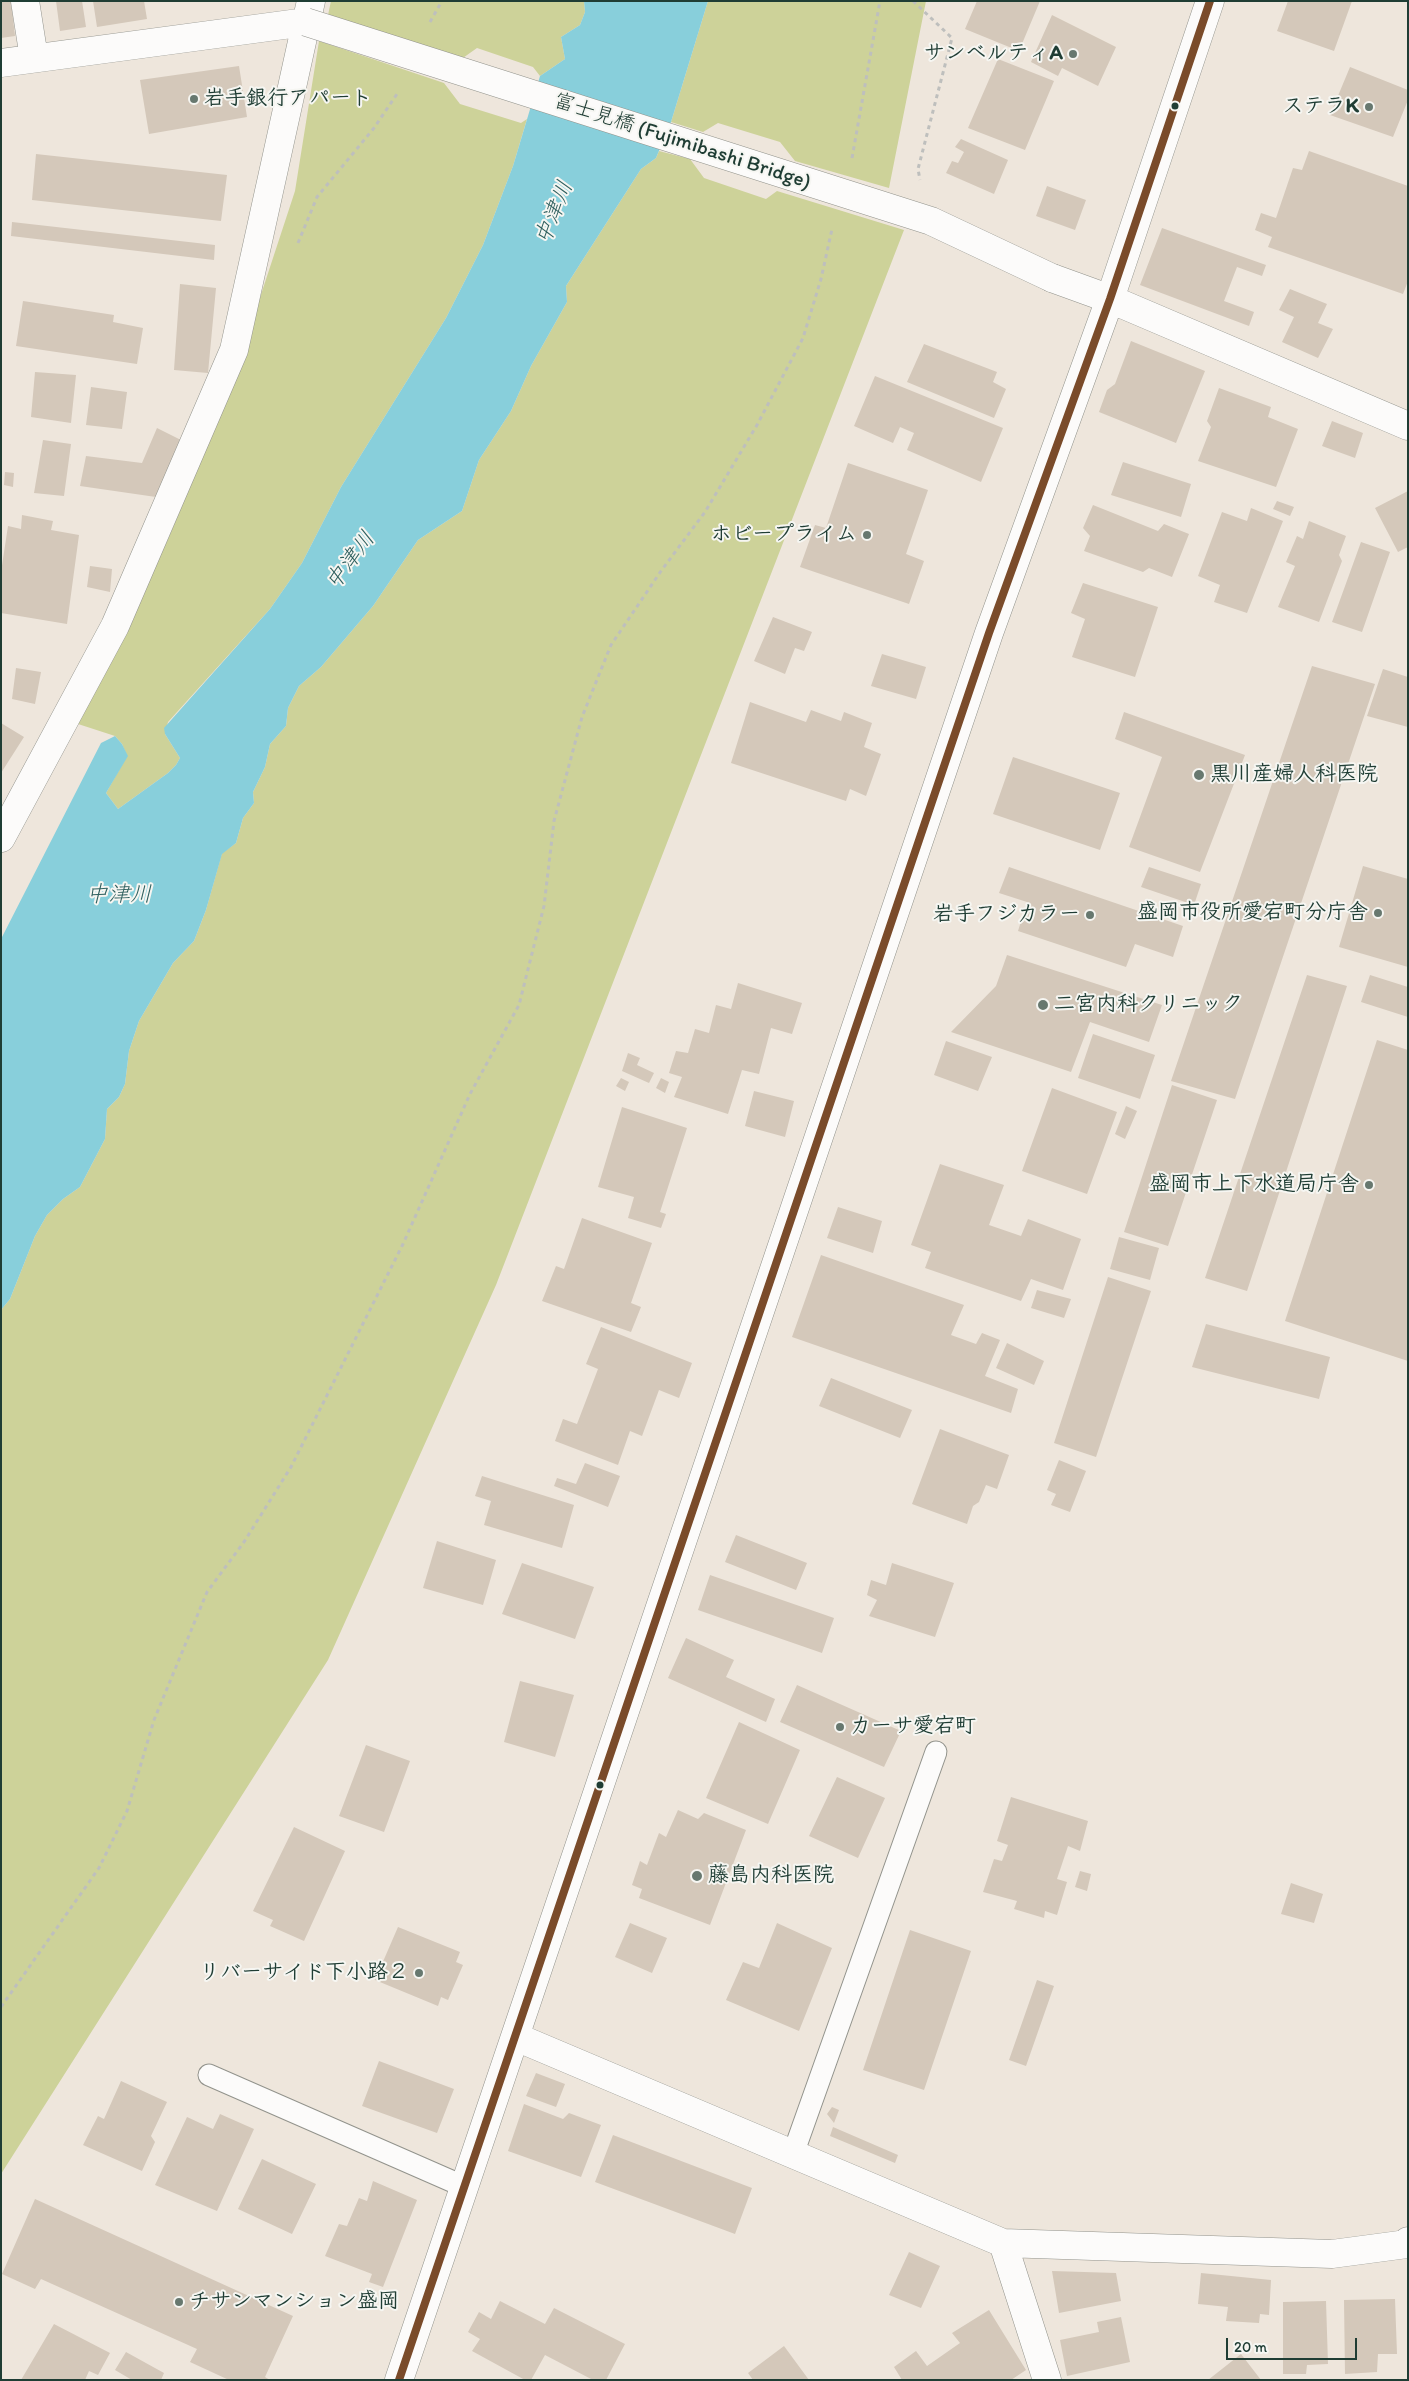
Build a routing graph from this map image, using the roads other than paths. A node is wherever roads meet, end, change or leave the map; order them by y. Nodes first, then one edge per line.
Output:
1 (25, 1) edge
2 (1210, 1) edge
3 (308, 12) edge
4 (34, 58) junction
5 (1, 63) edge
6 (1110, 299) junction
7 (1408, 426) edge
8 (1, 838) edge
9 (936, 1752) dead end
10 (516, 2037) junction
11 (209, 2076) dead end
12 (793, 2154) junction
13 (465, 2187) junction
14 (1408, 2241) edge
15 (1002, 2243) junction
16 (399, 2380) edge
17 (1047, 2380) edge

1 - 4 street
2 - 6 street
3 - 4 street
3 - 6 street, 富士見橋 (Fujimibashi Bridge), bridge
3 - 8 street
4 - 5 street
6 - 7 street, 富士見橋 (Fujimibashi Bridge)
6 - 10 street
9 - 12 lane
10 - 12 street
10 - 13 street
11 - 13 lane
12 - 15 street
13 - 16 street
14 - 15 street
15 - 17 street

